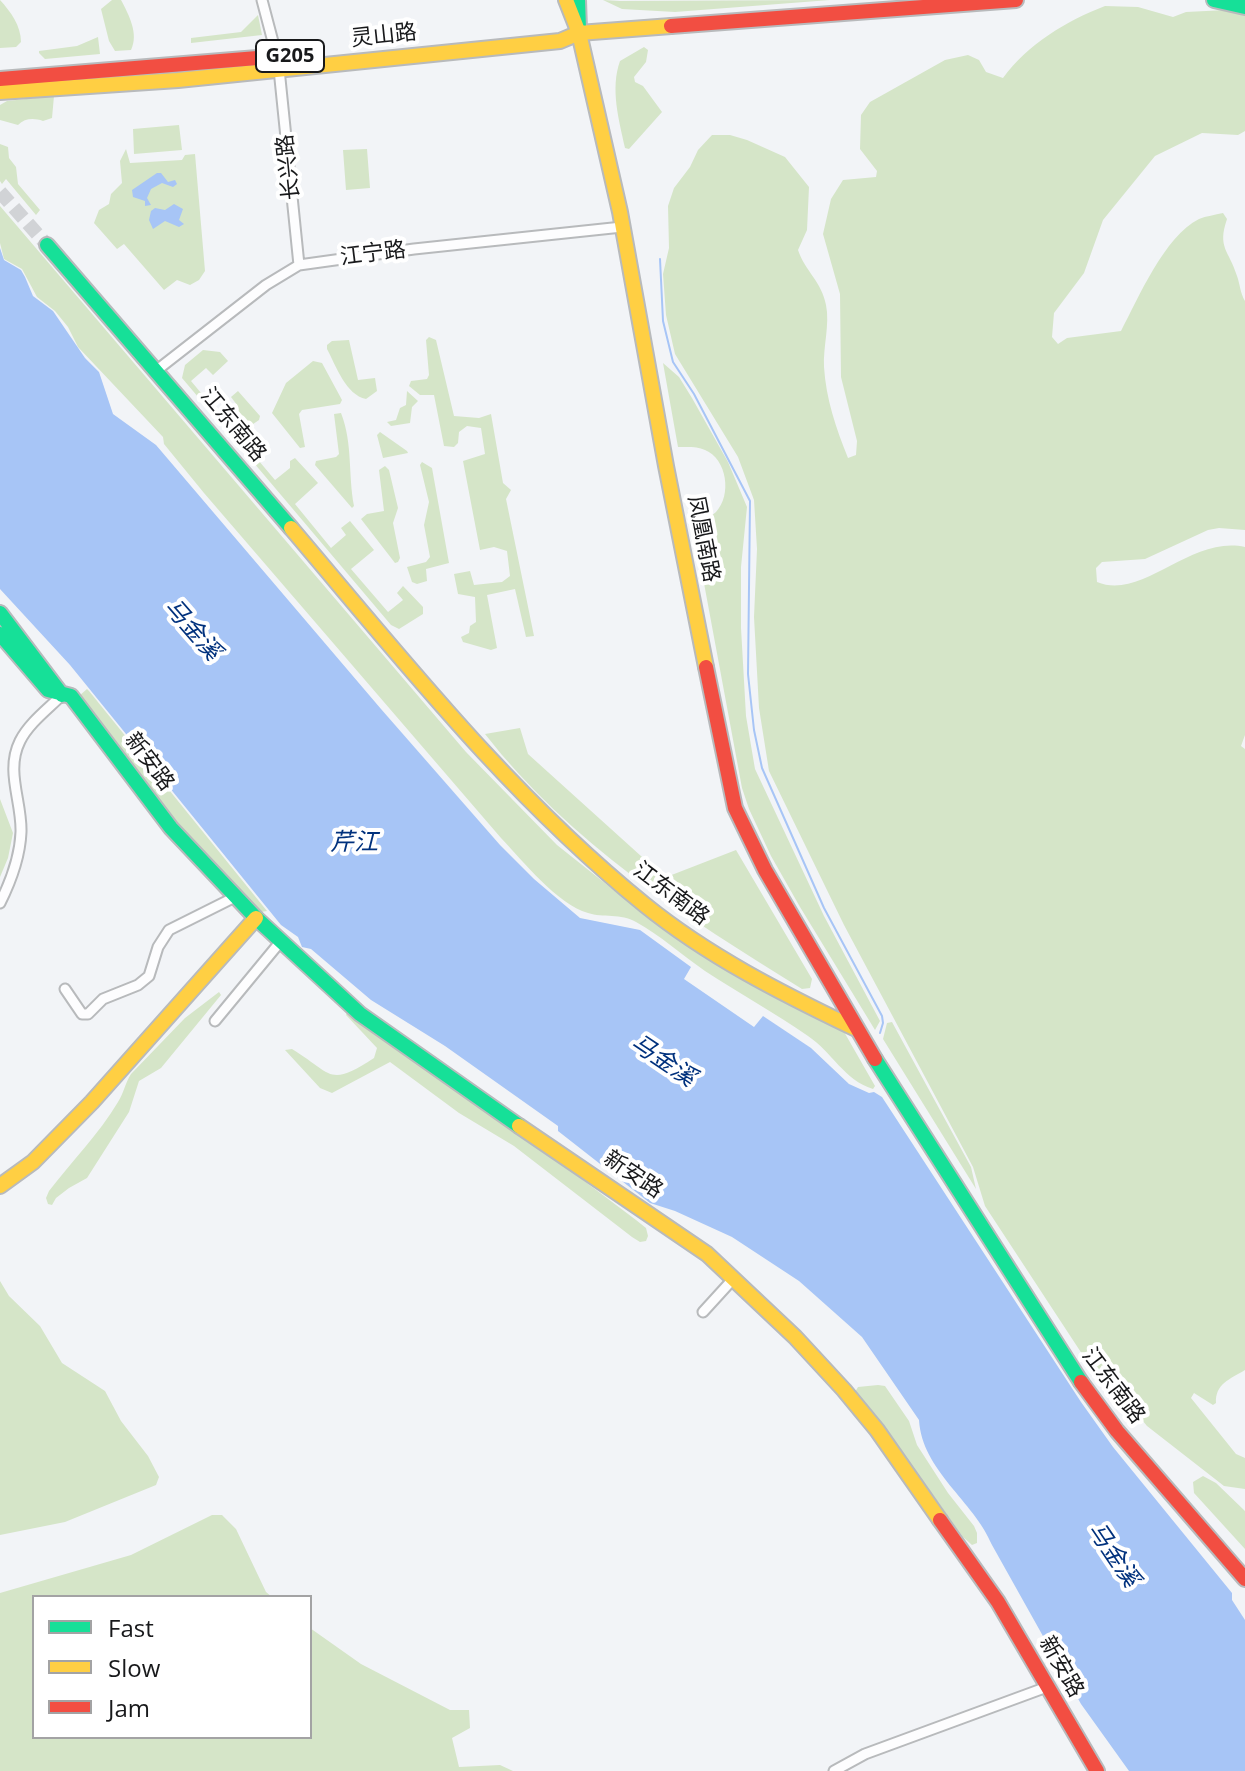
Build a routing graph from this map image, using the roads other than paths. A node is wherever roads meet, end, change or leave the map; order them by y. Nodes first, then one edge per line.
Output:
1 (262, 0) edge
2 (566, 0) edge
3 (578, 0) edge
4 (1016, 0) edge
5 (1214, 0) edge
6 (1245, 7) edge
7 (579, 33) junction
8 (278, 63) junction
9 (0, 79) edge
10 (0, 92) edge
11 (622, 227) junction
12 (47, 245) tunnel mouth
13 (299, 265) junction
14 (157, 370) junction
15 (0, 613) edge
16 (0, 634) edge
17 (62, 695) junction
18 (235, 897) junction
19 (0, 903) edge
20 (256, 918) junction
21 (281, 941) junction
22 (65, 989) dead end
23 (215, 1021) dead end
24 (855, 1028) junction
25 (0, 1186) edge
26 (734, 1278) junction
27 (703, 1312) dead end
28 (1245, 1579) edge
29 (1047, 1687) junction
30 (834, 1771) edge
31 (1097, 1771) edge

1 - 8 street, 长兴路
2 - 7 main road
3 - 7 main road
4 - 7 main road, 灵山路 / G205
5 - 6 main road
7 - 8 main road, 灵山路 / G205
7 - 11 main road, 凤凰南路
8 - 9 main road, 灵山路 / G205
8 - 10 main road, 灵山路
8 - 13 street, 长兴路
11 - 13 street, 江宁路
11 - 24 main road, 凤凰南路
12 - 14 main road, 江东南路
13 - 14 street, 江宁路
14 - 24 main road, 江东南路
15 - 17 main road, 新安路
16 - 17 main road, 新安路
17 - 18 main road, 新安路
17 - 19 street
18 - 20 main road, 新安路
18 - 22 street
20 - 21 main road, 新安路
20 - 25 main road
21 - 23 street
21 - 26 main road, 新安路
24 - 28 main road, 江东南路
26 - 27 street
26 - 29 main road, 新安路
29 - 30 street
29 - 31 main road, 新安路

